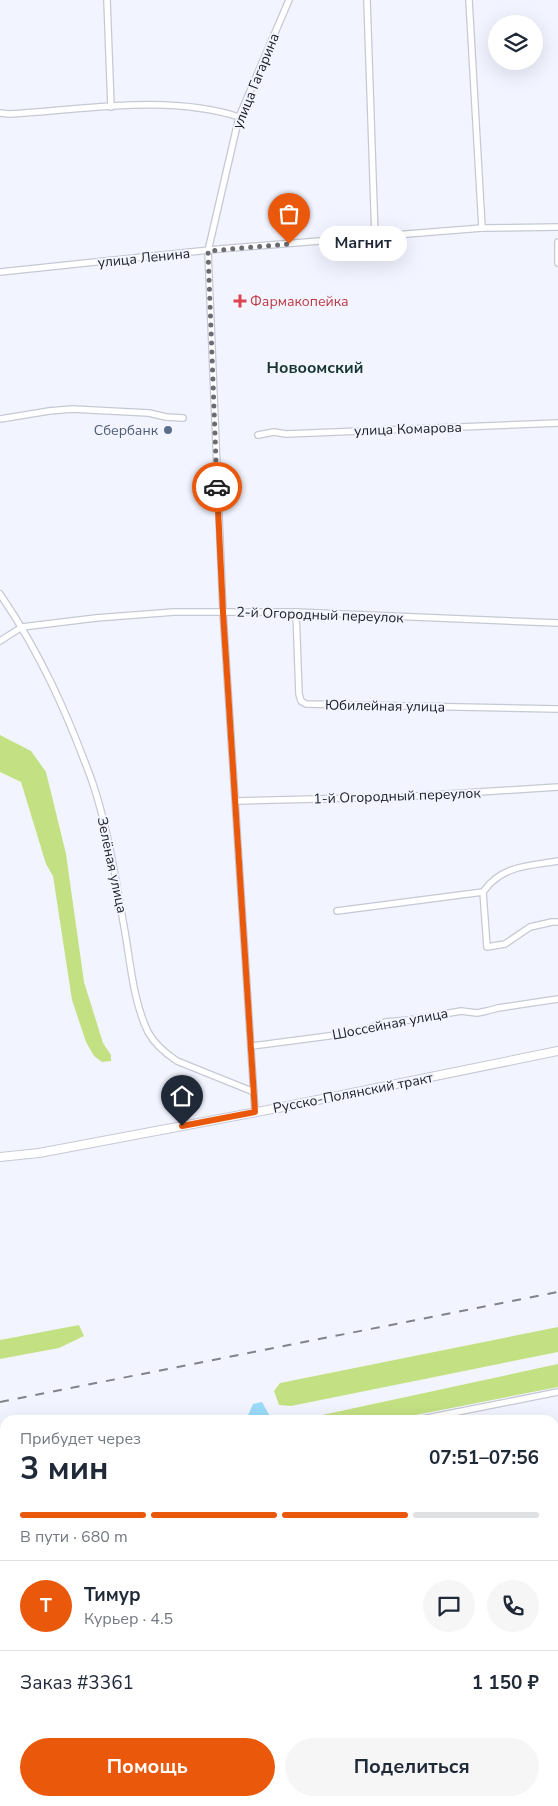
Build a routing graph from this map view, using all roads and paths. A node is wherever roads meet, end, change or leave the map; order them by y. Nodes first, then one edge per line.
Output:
1 (107, 0) edge
2 (289, 0) edge
3 (367, 0) edge
4 (469, 0) edge
5 (111, 107) junction
6 (0, 113) edge
7 (239, 117) junction
8 (558, 227) edge
9 (482, 228) junction
10 (375, 237) junction
11 (558, 242) edge
12 (208, 251) junction
13 (558, 263) edge
14 (0, 272) edge
15 (183, 418) dead end
16 (0, 419) edge
17 (558, 423) edge
18 (258, 435) dead end
19 (0, 594) edge
20 (223, 612) junction
21 (296, 612) junction
22 (558, 623) edge
23 (22, 627) junction
24 (0, 641) edge
25 (558, 709) edge
26 (558, 787) edge
27 (236, 801) junction
28 (558, 860) edge
29 (483, 892) junction
30 (337, 911) dead end
31 (558, 922) edge
32 (558, 999) edge
33 (252, 1046) junction
34 (558, 1051) edge
35 (254, 1092) junction
36 (255, 1112) junction
37 (0, 1157) edge
38 (558, 1392) edge
39 (442, 1415) edge

1 - 5 street
2 - 7 street, улица Гагарина
3 - 10 street
4 - 9 street
5 - 6 street
5 - 7 street
7 - 12 street, улица Гагарина
8 - 9 street, улица Ленина
9 - 10 street, улица Ленина
10 - 12 street, улица Ленина
11 - 13 street
12 - 14 street, улица Ленина
12 - 20 street, улица Гагарина
15 - 16 street
17 - 18 street, улица Комарова
19 - 23 street, Зелёная улица
20 - 21 street, 2-й Огородный переулок
20 - 23 street, 2-й Огородный переулок
20 - 27 street, улица Гагарина
21 - 22 street, 2-й Огородный переулок
21 - 25 street, Юбилейная улица
23 - 24 street
23 - 35 street, Зелёная улица
26 - 27 street, 1-й Огородный переулок
27 - 33 street, улица Гагарина
28 - 29 street
29 - 30 street
29 - 31 street
32 - 33 street, Шоссейная улица
33 - 35 street, улица Гагарина
34 - 36 main road, Русско-Полянский тракт
35 - 36 street, улица Гагарина
36 - 37 main road, Русско-Полянский тракт
38 - 39 street

